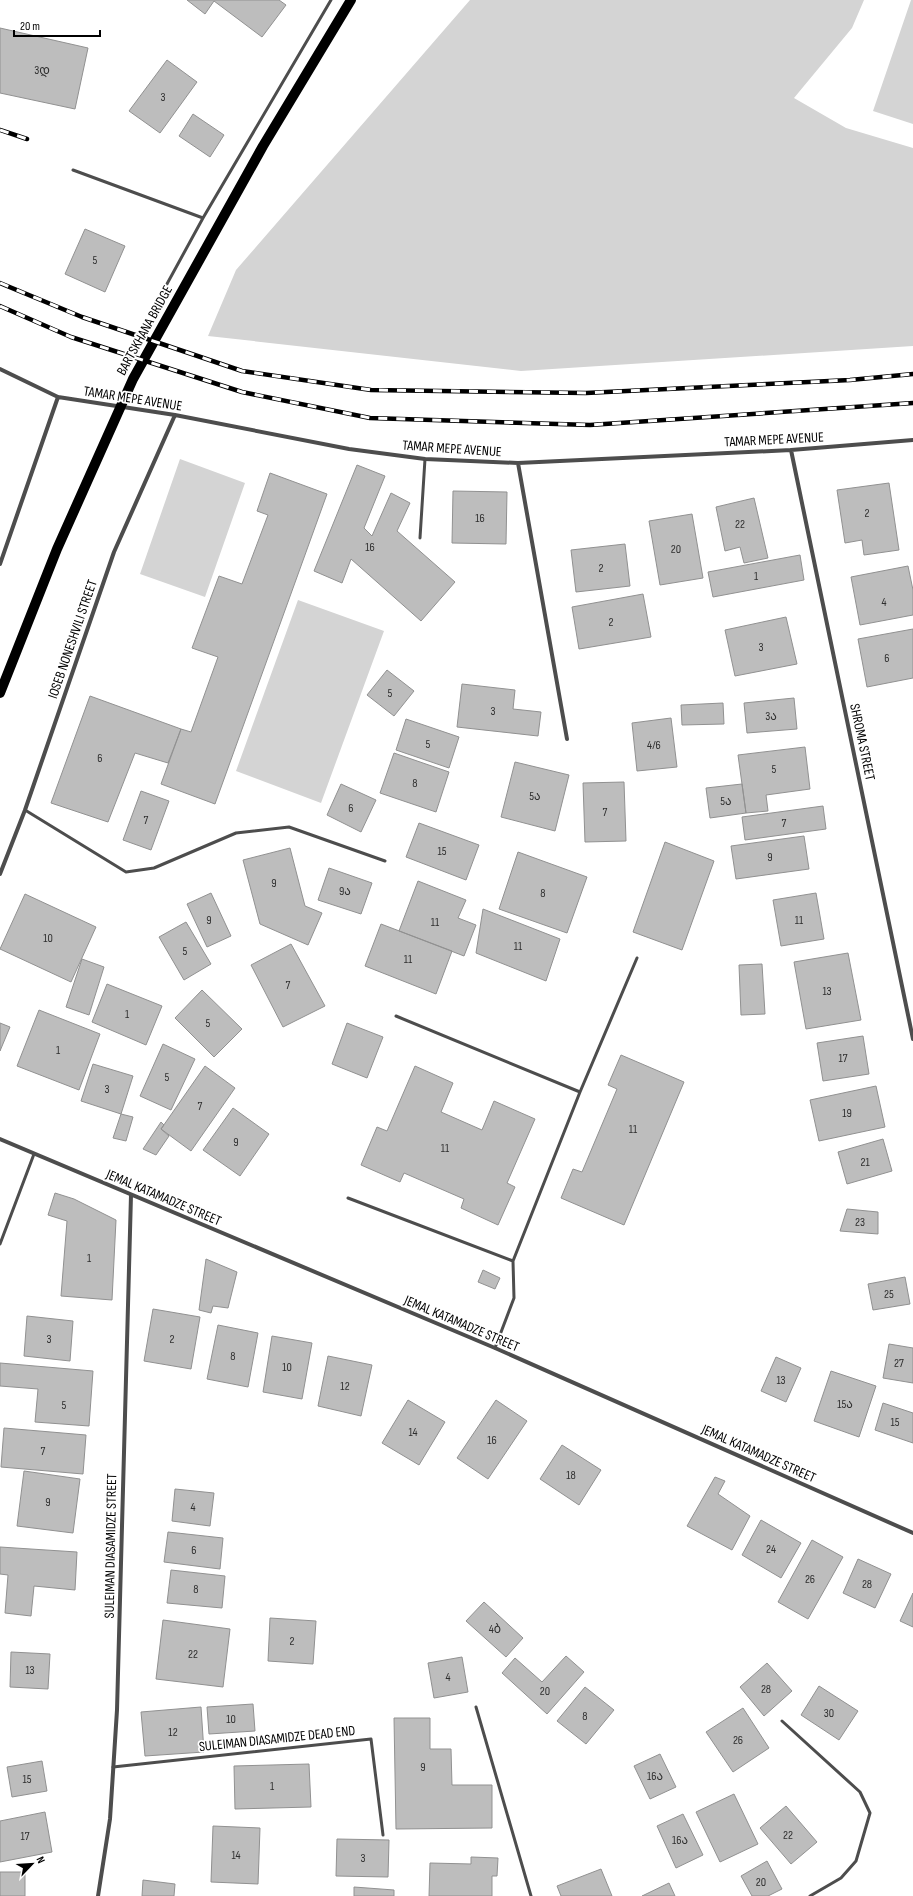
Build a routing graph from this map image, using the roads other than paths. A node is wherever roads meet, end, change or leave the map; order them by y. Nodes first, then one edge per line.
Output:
1 (331, 0) edge
2 (351, 0) edge
3 (73, 170) dead end
4 (203, 218) junction
5 (150, 315) dead end
6 (0, 369) edge
7 (58, 397) junction
8 (175, 415) junction
9 (913, 440) edge
10 (791, 450) junction
11 (425, 459) junction
12 (518, 463) junction
13 (420, 538) dead end
14 (0, 564) edge
15 (0, 693) edge
16 (567, 739) dead end
17 (25, 810) junction
18 (384, 861) dead end
19 (0, 874) edge
20 (637, 958) dead end
21 (396, 1016) dead end
22 (913, 1039) edge
23 (580, 1092) junction
24 (0, 1139) edge
25 (34, 1154) junction
26 (131, 1195) junction
27 (348, 1198) dead end
28 (0, 1244) edge
29 (513, 1261) junction
30 (495, 1348) junction
31 (913, 1533) edge
32 (476, 1707) dead end
33 (782, 1721) dead end
34 (113, 1767) junction
35 (383, 1834) dead end
36 (98, 1896) edge
37 (531, 1896) edge
38 (810, 1896) edge

1 - 4 lane
2 - 15 main road, BARTSKHANA BRIDGE
3 - 4 lane
4 - 5 lane
6 - 7 street, TAMAR MEPE AVENUE
7 - 8 street, TAMAR MEPE AVENUE
7 - 14 street
8 - 11 street, TAMAR MEPE AVENUE
8 - 17 street, IOSEB NONESHVILI STREET
9 - 10 street, TAMAR MEPE AVENUE
10 - 12 street, TAMAR MEPE AVENUE
10 - 22 street, SHROMA STREET
11 - 12 street, TAMAR MEPE AVENUE
11 - 13 lane
12 - 16 street
17 - 18 lane
17 - 19 street, IOSEB NONESHVILI STREET
20 - 23 lane
21 - 23 lane
23 - 29 lane
24 - 25 street, JEMAL KATAMADZE STREET
25 - 26 street, JEMAL KATAMADZE STREET
25 - 28 lane
26 - 30 street, JEMAL KATAMADZE STREET
26 - 34 street, SULEIMAN DIASAMIDZE STREET
27 - 29 lane
29 - 30 lane
30 - 31 street, JEMAL KATAMADZE STREET
32 - 37 lane
33 - 38 lane
34 - 35 lane, SULEIMAN DIASAMIDZE DEAD END
34 - 36 street, SULEIMAN DIASAMIDZE STREET

